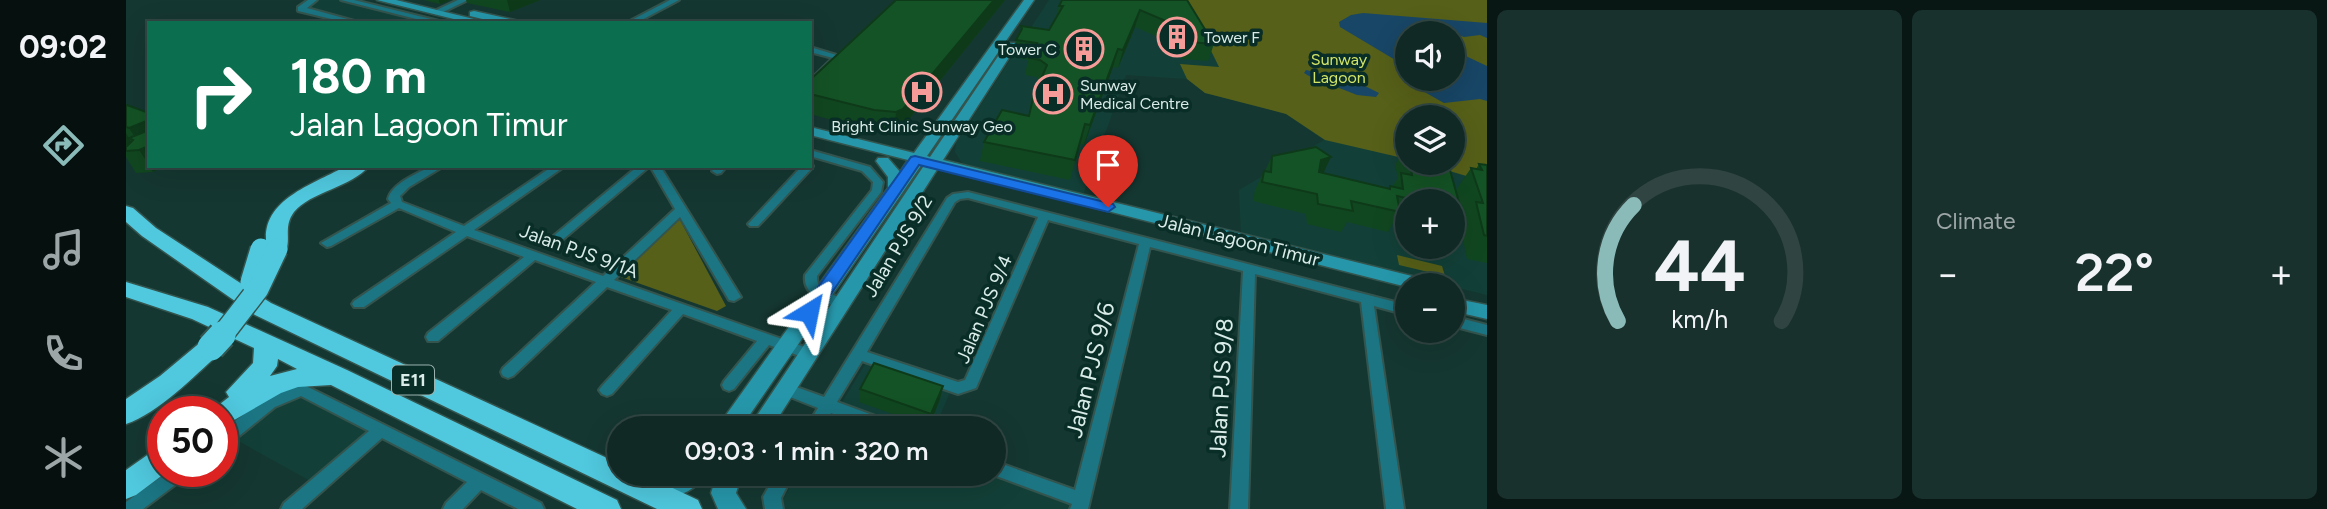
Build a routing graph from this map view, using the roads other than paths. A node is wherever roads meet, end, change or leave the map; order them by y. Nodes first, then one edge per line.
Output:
1 (313, 0) edge
2 (345, 0) edge
3 (413, 0) edge
4 (464, 0) edge
5 (675, 0) edge
6 (687, 0) edge
7 (1029, 0) edge
8 (1042, 0) edge
9 (382, 4) edge
10 (441, 7) edge
11 (350, 21) edge
12 (437, 21) edge
13 (480, 21) edge
14 (505, 21) edge
15 (634, 21) edge
16 (647, 21) edge
17 (812, 50) edge
18 (812, 83) edge
19 (812, 132) edge
20 (812, 141) edge
21 (925, 146) junction
22 (943, 150) junction
23 (884, 156) junction
24 (812, 160) edge
25 (912, 164) junction
26 (341, 168) edge
27 (356, 168) edge
28 (436, 168) edge
29 (557, 168) edge
30 (643, 168) edge
31 (656, 168) edge
32 (804, 168) edge
33 (931, 168) junction
34 (958, 182) junction
35 (896, 188) junction
36 (917, 189) junction
37 (398, 204) junction
38 (682, 209) junction
39 (126, 212) edge
40 (1044, 216) junction
41 (754, 224) dead end
42 (468, 232) junction
43 (556, 238) dead end
44 (1145, 242) junction
45 (327, 243) dead end
46 (269, 249) junction
47 (534, 255) junction
48 (1250, 269) junction
49 (1395, 279) edge
50 (606, 280) junction
51 (126, 289) edge
52 (1395, 289) edge
53 (821, 295) junction
54 (734, 297) dead end
55 (1367, 300) junction
56 (1465, 301) edge
57 (842, 303) junction
58 (359, 304) dead end
59 (1395, 307) edge
60 (681, 308) junction
61 (1465, 309) edge
62 (1486, 316) edge
63 (1465, 319) edge
64 (433, 337) dead end
65 (775, 342) junction
66 (265, 344) junction
67 (205, 346) junction
68 (808, 354) junction
69 (858, 355) junction
70 (508, 372) dead end
71 (338, 376) junction
72 (730, 385) dead end
73 (785, 389) junction
74 (607, 390) dead end
75 (231, 396) edge
76 (126, 400) edge
77 (827, 405) junction
78 (238, 406) edge
79 (126, 413) edge
80 (734, 416) edge
81 (767, 416) edge
82 (821, 416) edge
83 (856, 416) edge
84 (238, 428) edge
85 (380, 431) junction
86 (147, 458) edge
87 (147, 471) edge
88 (126, 473) edge
89 (1006, 473) edge
90 (480, 480) junction
91 (126, 486) edge
92 (675, 486) edge
93 (723, 486) edge
94 (778, 486) edge
95 (160, 487) edge
96 (641, 488) junction
97 (1080, 505) edge
98 (130, 509) edge
99 (290, 509) edge
100 (452, 509) edge
101 (535, 509) edge
102 (606, 509) edge
103 (687, 509) edge
104 (734, 509) edge
105 (774, 509) edge
106 (1239, 509) edge
107 (1395, 509) edge

1 - 11 street
2 - 9 street
3 - 10 main road
4 - 10 street
5 - 15 street
6 - 16 street
7 - 21 main road
8 - 22 main road
9 - 10 main road
9 - 12 street
10 - 13 main road
10 - 14 main road
17 - 18 street
19 - 23 main road, Jalan Lagoon Timur
20 - 23 main road, Jalan Lagoon Timur
21 - 23 main road
21 - 25 main road
22 - 33 main road
22 - 34 main road
23 - 25 main road, Jalan Lagoon Timur
23 - 35 main road
24 - 53 street
25 - 33 main road, Jalan Lagoon Timur
25 - 35 main road
26 - 46 highway
27 - 46 highway
28 - 37 street
29 - 42 street
30 - 43 street
31 - 38 street
32 - 41 street
33 - 34 main road, Jalan Lagoon Timur
33 - 36 main road
34 - 36 main road
34 - 40 street
34 - 49 main road, Jalan Lagoon Timur
34 - 52 main road, Jalan Lagoon Timur
34 - 69 street, Jalan PJS 9/2
35 - 53 main road
36 - 57 main road
37 - 42 street, Jalan PJS 9/1A
37 - 45 street
38 - 50 street
38 - 54 street
39 - 96 highway, E11
40 - 44 street
40 - 69 street, Jalan PJS 9/4
42 - 47 street, Jalan PJS 9/1A
42 - 58 street
44 - 48 street
44 - 97 street, Jalan PJS 9/6
46 - 67 highway, bridge
47 - 50 street, Jalan PJS 9/1A
47 - 64 street
48 - 55 street
48 - 106 street, Jalan PJS 9/8
50 - 60 street, Jalan PJS 9/1A
50 - 70 street
51 - 66 highway, E11
53 - 57 street
53 - 65 main road
55 - 59 street
55 - 107 street
56 - 62 main road
57 - 68 main road
60 - 65 street, Jalan PJS 9/1A
60 - 74 street
61 - 62 main road
62 - 63 street
65 - 68 street, Jalan PJS 9/1A
65 - 72 street
65 - 80 main road
66 - 71 highway, E11
66 - 75 highway
67 - 76 highway
67 - 79 highway
68 - 73 main road
69 - 77 street, Jalan PJS 9/2
71 - 78 highway
71 - 102 highway, E11
73 - 77 street
73 - 81 main road
77 - 82 street, Jalan PJS 9/2
77 - 83 street
84 - 85 street
85 - 90 street
85 - 99 street
86 - 88 highway
87 - 91 highway
89 - 97 street
90 - 100 street
90 - 101 street
92 - 96 main road
93 - 104 main road
94 - 105 street
95 - 98 street
96 - 103 highway, E11

